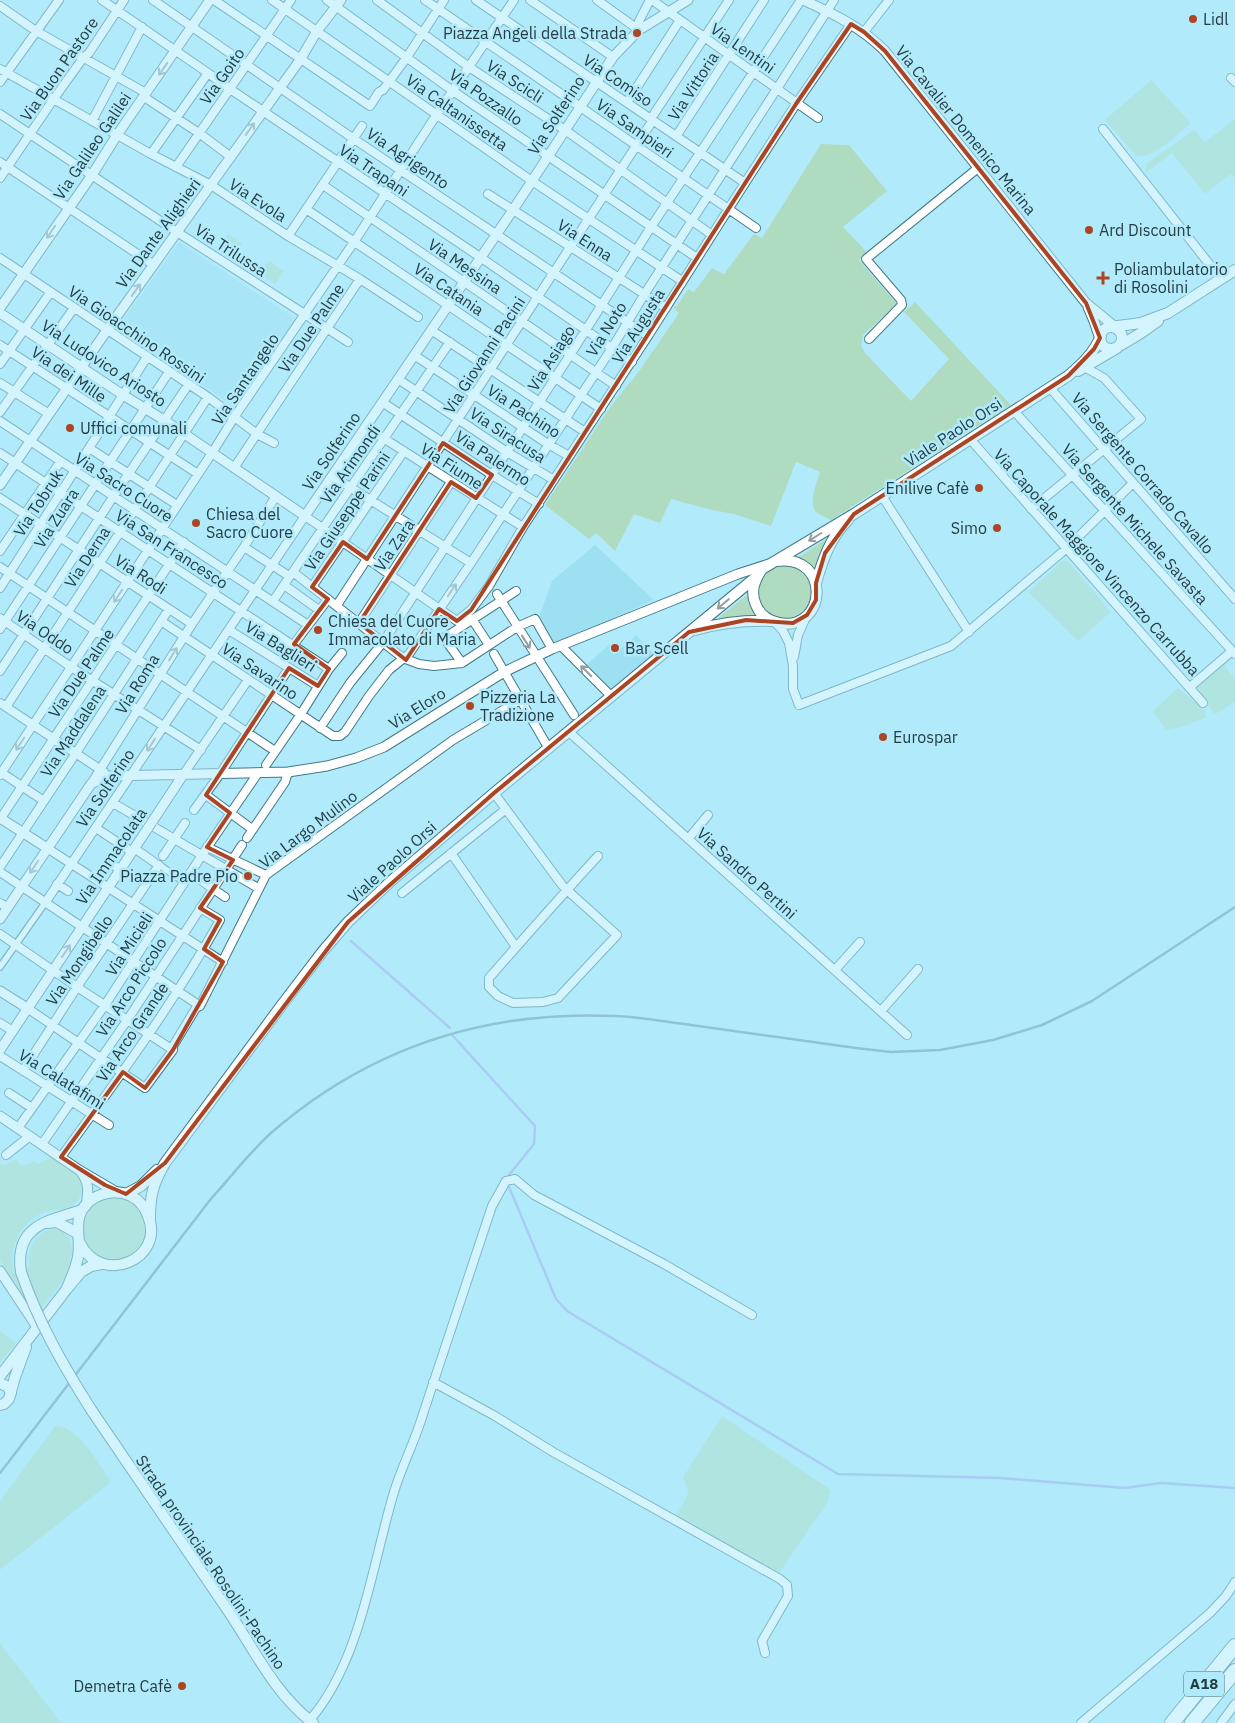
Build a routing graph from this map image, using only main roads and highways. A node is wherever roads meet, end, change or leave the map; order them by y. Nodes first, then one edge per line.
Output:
1 (1235, 270) edge
2 (1168, 313) junction
3 (1113, 326) junction
4 (1100, 339) junction
5 (1119, 346) junction
6 (1068, 376) junction
7 (854, 514) junction
8 (773, 562) junction
9 (816, 583) junction
10 (750, 586) junction
11 (773, 622) junction
12 (689, 632) junction
13 (165, 1163) junction
14 (122, 1193) junction
15 (84, 1208) junction
16 (150, 1219) junction
17 (41, 1224) junction
18 (77, 1232) junction
19 (80, 1243) junction
20 (102, 1264) junction
21 (66, 1290) junction
22 (30, 1337) junction
23 (0, 1376) edge
24 (0, 1383) edge
25 (11, 1393) junction
26 (0, 1405) edge
27 (1235, 1646) edge
28 (1235, 1671) edge
29 (311, 1722) edge
30 (1172, 1723) edge
31 (1192, 1723) edge

1 - 2 main road
2 - 3 main road
2 - 5 main road
3 - 4 main road
3 - 5 main road
4 - 5 main road
4 - 6 main road
5 - 6 main road
6 - 7 main road, Viale Paolo Orsi
7 -> 8 main road
7 - 9 main road
8 - 9 main road
8 - 10 main road
9 - 11 main road
10 - 11 main road
10 -> 12 main road, Viale Paolo Orsi
11 - 12 main road
12 - 13 main road, Viale Paolo Orsi
13 - 14 main road
13 - 16 main road
14 - 15 main road
14 - 16 main road
15 - 17 main road
15 - 18 main road
16 - 20 main road
17 - 18 main road
17 - 29 main road, Strada provinciale Rosolini-Pachino, bridge
18 - 19 main road
19 - 20 main road
19 - 21 main road
20 - 21 main road
21 - 22 main road
22 - 23 main road
22 - 25 main road
24 - 25 main road
25 - 26 main road
27 - 30 highway, A18
28 - 31 highway, A18

